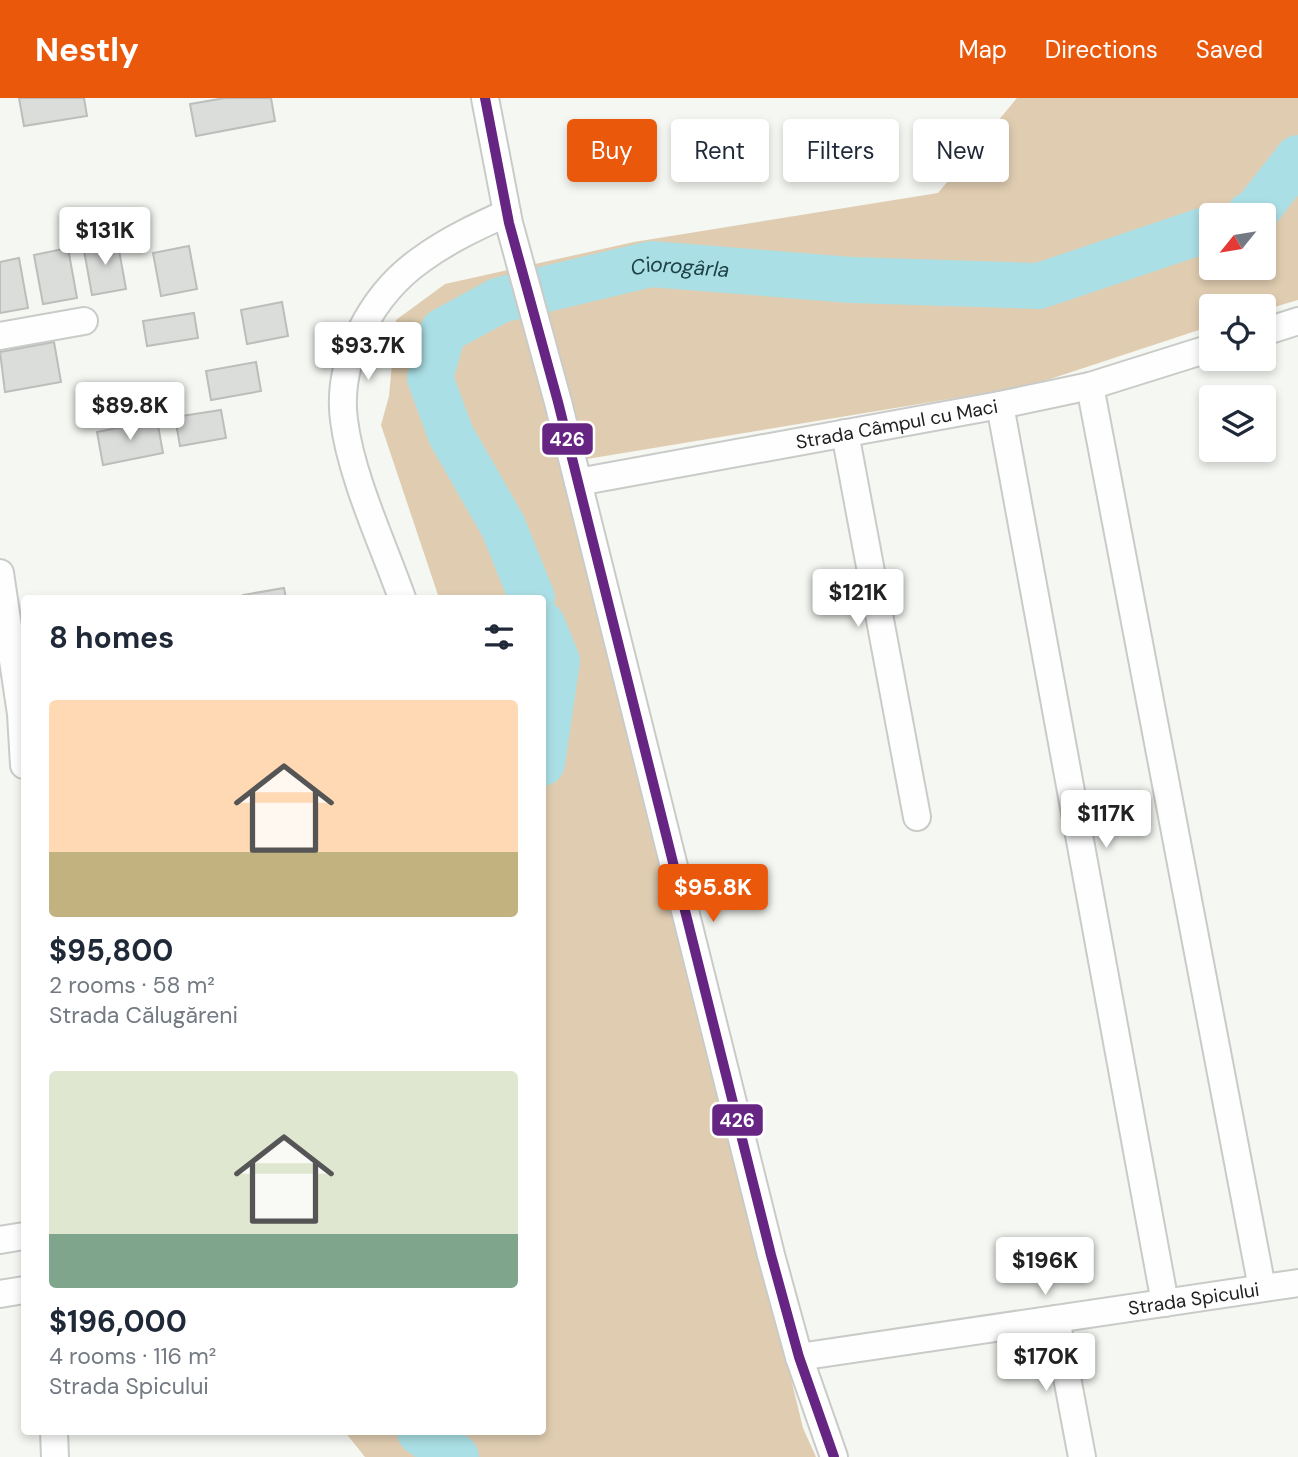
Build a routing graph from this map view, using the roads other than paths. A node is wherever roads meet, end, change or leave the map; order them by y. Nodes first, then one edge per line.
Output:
1 (485, 98) edge
2 (508, 218) junction
3 (84, 321) dead end
4 (1298, 321) edge
5 (1276, 328) edge
6 (0, 337) edge
7 (1199, 352) edge
8 (1090, 386) junction
9 (1000, 405) junction
10 (845, 433) junction
11 (578, 482) junction
12 (0, 573) edge
13 (401, 595) edge
14 (21, 701) edge
15 (917, 817) dead end
16 (21, 1236) edge
17 (0, 1240) edge
18 (1298, 1283) edge
19 (1262, 1289) junction
20 (21, 1290) edge
21 (0, 1294) edge
22 (1165, 1303) junction
23 (1056, 1319) junction
24 (799, 1357) junction
25 (54, 1435) edge
26 (55, 1457) edge
27 (834, 1457) edge
28 (1082, 1457) edge

1 - 2 street
2 - 11 street
2 - 13 street
3 - 6 street
4 - 5 street
7 - 8 street, Strada Câmpul cu Maci
8 - 9 street, Strada Câmpul cu Maci
8 - 19 street
9 - 10 street, Strada Câmpul cu Maci
9 - 22 street
10 - 11 street, Strada Câmpul cu Maci
10 - 15 street
11 - 24 street
12 - 14 street
16 - 17 street
18 - 19 street, Strada Spicului
19 - 22 street, Strada Spicului
20 - 21 street
22 - 23 street, Strada Spicului
23 - 24 street, Strada Spicului
23 - 28 street
24 - 27 street
25 - 26 street

